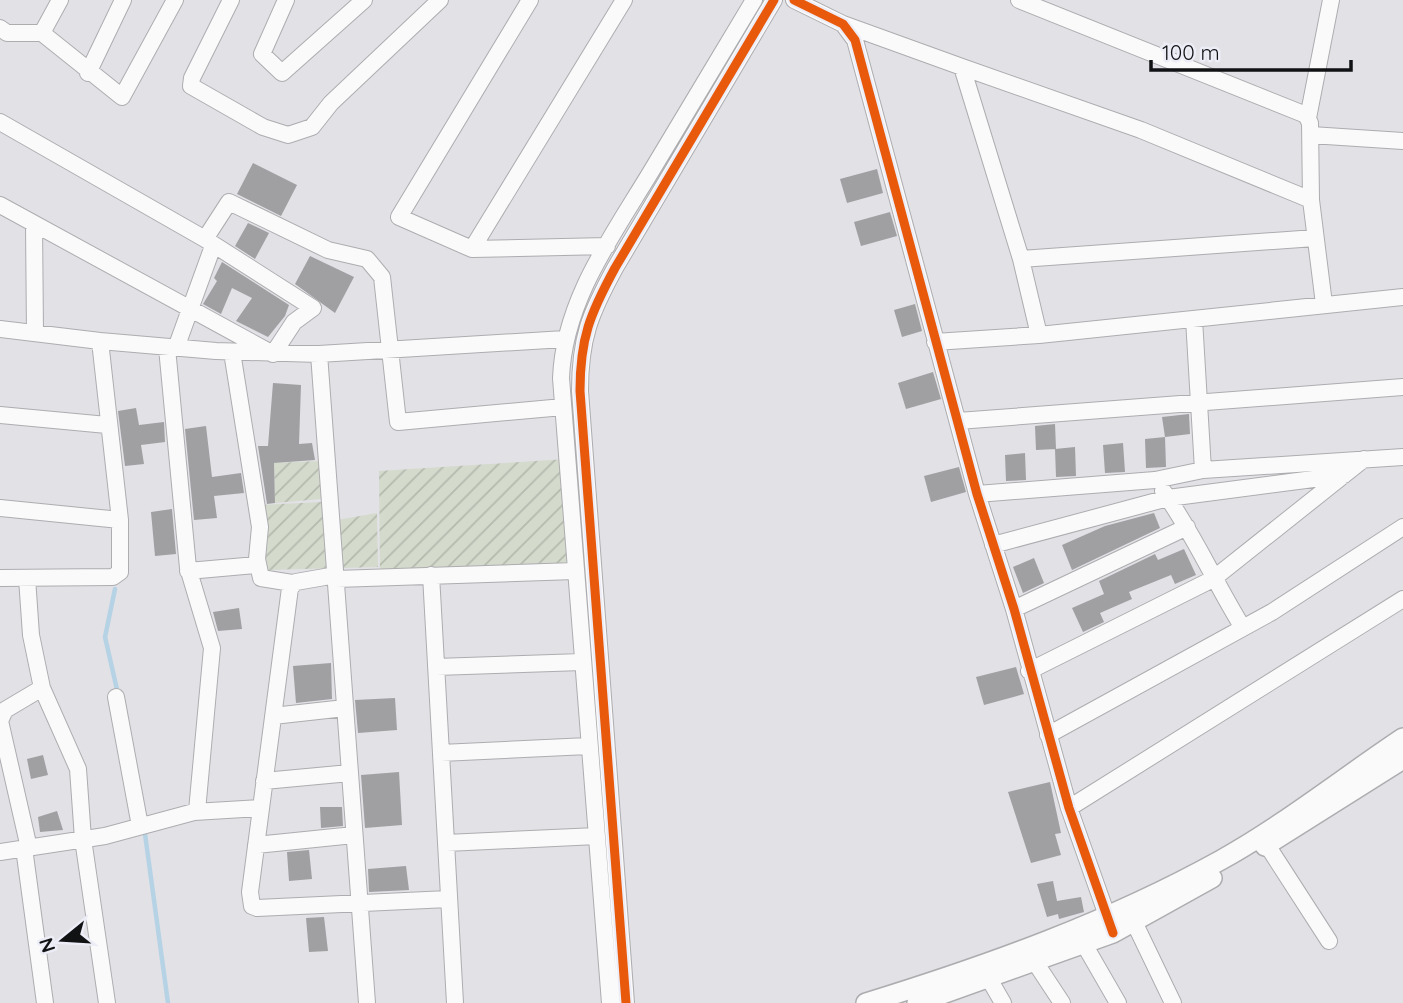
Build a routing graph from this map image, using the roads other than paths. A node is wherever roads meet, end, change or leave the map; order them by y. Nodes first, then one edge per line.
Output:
1 (60, 0) edge
2 (123, 0) edge
3 (175, 0) edge
4 (231, 0) edge
5 (286, 0) edge
6 (364, 0) edge
7 (440, 0) edge
8 (530, 0) edge
9 (624, 0) edge
10 (754, 0) edge
11 (774, 0) edge
12 (794, 0) edge
13 (1019, 0) edge
14 (1331, 0) edge
15 (843, 24) junction
16 (0, 28) edge
17 (42, 33) junction
18 (962, 68) junction
19 (88, 73) junction
20 (1308, 118) junction
21 (0, 122) edge
22 (1311, 135) junction
23 (1403, 141) edge
24 (1311, 200) junction
25 (0, 205) edge
26 (34, 224) junction
27 (1315, 238) junction
28 (209, 243) junction
29 (607, 246) junction
30 (472, 249) junction
31 (1021, 259) junction
32 (1403, 297) edge
33 (1324, 304) junction
34 (191, 307) junction
35 (1194, 319) junction
36 (0, 329) edge
37 (34, 333) junction
38 (1039, 335) junction
39 (565, 339) junction
40 (100, 341) junction
41 (935, 342) junction
42 (171, 348) junction
43 (389, 350) junction
44 (232, 352) junction
45 (273, 354) junction
46 (320, 354) junction
47 (1403, 387) edge
48 (1198, 403) junction
49 (563, 407) junction
50 (0, 415) edge
51 (958, 421) junction
52 (107, 425) junction
53 (1403, 457) edge
54 (1364, 459) junction
55 (1203, 470) junction
56 (1345, 475) junction
57 (1155, 480) junction
58 (977, 494) junction
59 (1168, 498) junction
60 (0, 508) edge
61 (120, 520) junction
62 (1187, 527) junction
63 (1403, 527) edge
64 (993, 545) junction
65 (257, 565) junction
66 (188, 571) junction
67 (575, 571) junction
68 (431, 575) junction
69 (336, 577) junction
70 (0, 578) edge
71 (27, 578) junction
72 (1213, 579) junction
73 (292, 583) junction
74 (1403, 599) edge
75 (1014, 609) junction
76 (1243, 628) junction
77 (582, 662) junction
78 (436, 667) junction
79 (1029, 671) junction
80 (42, 688) junction
81 (116, 697) dead end
82 (345, 708) junction
83 (273, 716) junction
84 (1048, 735) junction
85 (1403, 738) edge
86 (588, 746) junction
87 (441, 753) junction
88 (1403, 759) edge
89 (350, 772) junction
90 (264, 781) junction
91 (261, 808) junction
92 (1069, 808) junction
93 (197, 811) junction
94 (141, 826) junction
95 (354, 835) junction
96 (597, 836) junction
97 (83, 839) junction
98 (446, 843) junction
99 (256, 845) junction
100 (1267, 845) junction
101 (27, 848) junction
102 (0, 852) edge
103 (448, 899) junction
104 (359, 905) junction
105 (1135, 924) junction
106 (1111, 925) junction
107 (1329, 941) dead end
108 (1084, 944) junction
109 (1035, 962) junction
110 (988, 977) junction
111 (930, 1001) edge
112 (45, 1003) edge
113 (107, 1003) edge
114 (367, 1003) edge
115 (454, 1003) edge
116 (610, 1003) edge
117 (626, 1003) edge
118 (866, 1003) edge
119 (1003, 1003) edge
120 (1062, 1003) edge
121 (1118, 1003) edge
122 (1173, 1003) edge

1 - 17 street
2 - 19 street
3 - 19 street
4 - 7 street
5 - 6 street
8 - 30 street
9 - 30 street
10 - 29 street
11 - 117 street
12 - 15 street
13 - 20 street
14 - 20 street
15 - 18 street
15 - 41 street
16 - 17 street
17 - 19 street
18 - 24 street
18 - 31 street
20 - 22 street
21 - 28 street
22 - 23 street
22 - 24 street
24 - 27 street
25 - 26 street
26 - 34 street
26 - 37 street
27 - 31 street
27 - 33 street
28 - 34 street
28 - 43 street
28 - 45 street
29 - 30 street
29 - 39 street
31 - 38 street
32 - 33 street
33 - 35 street
34 - 42 street
34 - 45 street
35 - 38 street
35 - 48 street
36 - 37 street
37 - 40 street
38 - 41 street
39 - 43 street
39 - 49 street
40 - 42 street
40 - 52 street
41 - 51 street
42 - 44 street
42 - 66 street
43 - 46 street
43 - 49 street
44 - 45 street
44 - 65 street
45 - 46 street
46 - 69 street
47 - 48 street
48 - 51 street
48 - 55 street
49 - 67 street
50 - 52 street
51 - 58 street
52 - 61 street
53 - 54 street
54 - 55 street
54 - 56 street
55 - 57 street
56 - 59 street
56 - 72 street
57 - 58 street
57 - 59 street
58 - 64 street
59 - 62 street
59 - 64 street
60 - 61 street
61 - 71 street
62 - 72 street
62 - 75 street
63 - 76 street
64 - 75 street
65 - 66 street
65 - 73 street
66 - 93 street
67 - 68 street
67 - 77 street
68 - 69 street
68 - 78 street
69 - 73 street
69 - 82 street
70 - 71 street
71 - 80 street
72 - 76 street
72 - 79 street
73 - 83 street
74 - 92 street
75 - 79 street
76 - 84 street
77 - 78 street
77 - 86 street
78 - 87 street
79 - 84 street
80 - 97 street
80 - 101 street
81 - 94 street
82 - 83 street
82 - 89 street
83 - 90 street
84 - 92 street
85 - 106 main road
86 - 87 street
86 - 96 street
87 - 98 street
88 - 100 main road
89 - 90 street
89 - 95 street
90 - 91 street
91 - 93 street
91 - 99 street
92 - 106 street
93 - 94 street
94 - 97 street
95 - 99 street
95 - 104 street
96 - 98 street
96 - 116 street
97 - 101 street
97 - 113 street
98 - 103 street
99 - 104 street
100 - 105 main road
100 - 107 street
101 - 102 street
101 - 112 street
103 - 104 street
103 - 115 street
104 - 114 street
105 - 106 main road
105 - 122 street
106 - 108 main road
106 - 118 main road
108 - 109 main road
108 - 121 street
109 - 110 main road
109 - 120 street
110 - 111 main road
110 - 119 street

